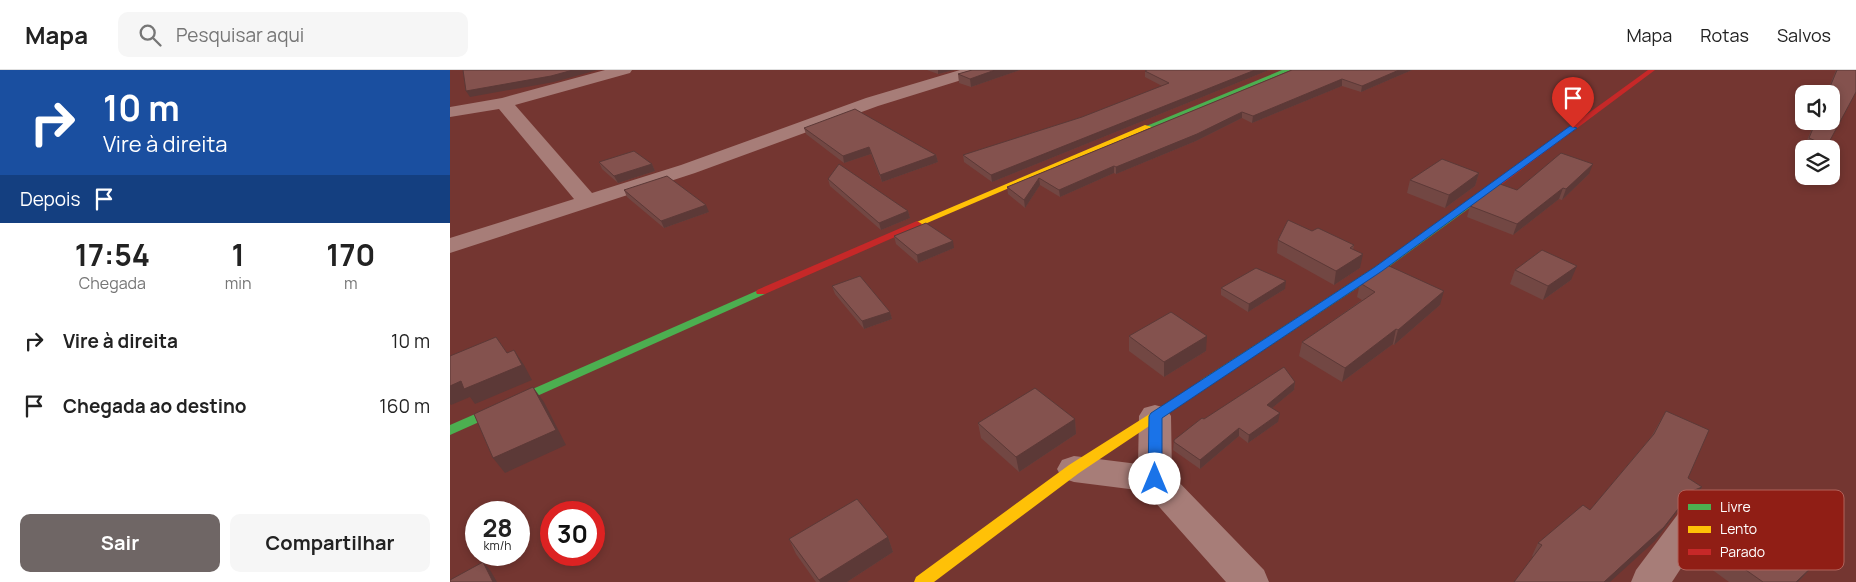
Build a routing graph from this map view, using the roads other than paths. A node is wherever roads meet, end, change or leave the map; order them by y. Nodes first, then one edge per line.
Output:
1 (624, 70) edge
2 (978, 70) edge
3 (1288, 70) edge
4 (1652, 70) edge
5 (504, 103) junction
6 (450, 112) edge
7 (588, 202) junction
8 (450, 246) edge
9 (1155, 416) junction
10 (450, 430) edge
11 (1074, 469) junction
12 (1155, 479) junction
13 (1678, 543) edge
14 (922, 582) edge
15 (1250, 582) edge
16 (1650, 582) edge

1 - 5 street
2 - 7 street
3 - 10 street
4 - 9 street
5 - 6 street
5 - 7 street
7 - 8 street
9 - 11 street
9 - 12 street
11 - 12 street
11 - 14 street
12 - 15 street
13 - 16 street

